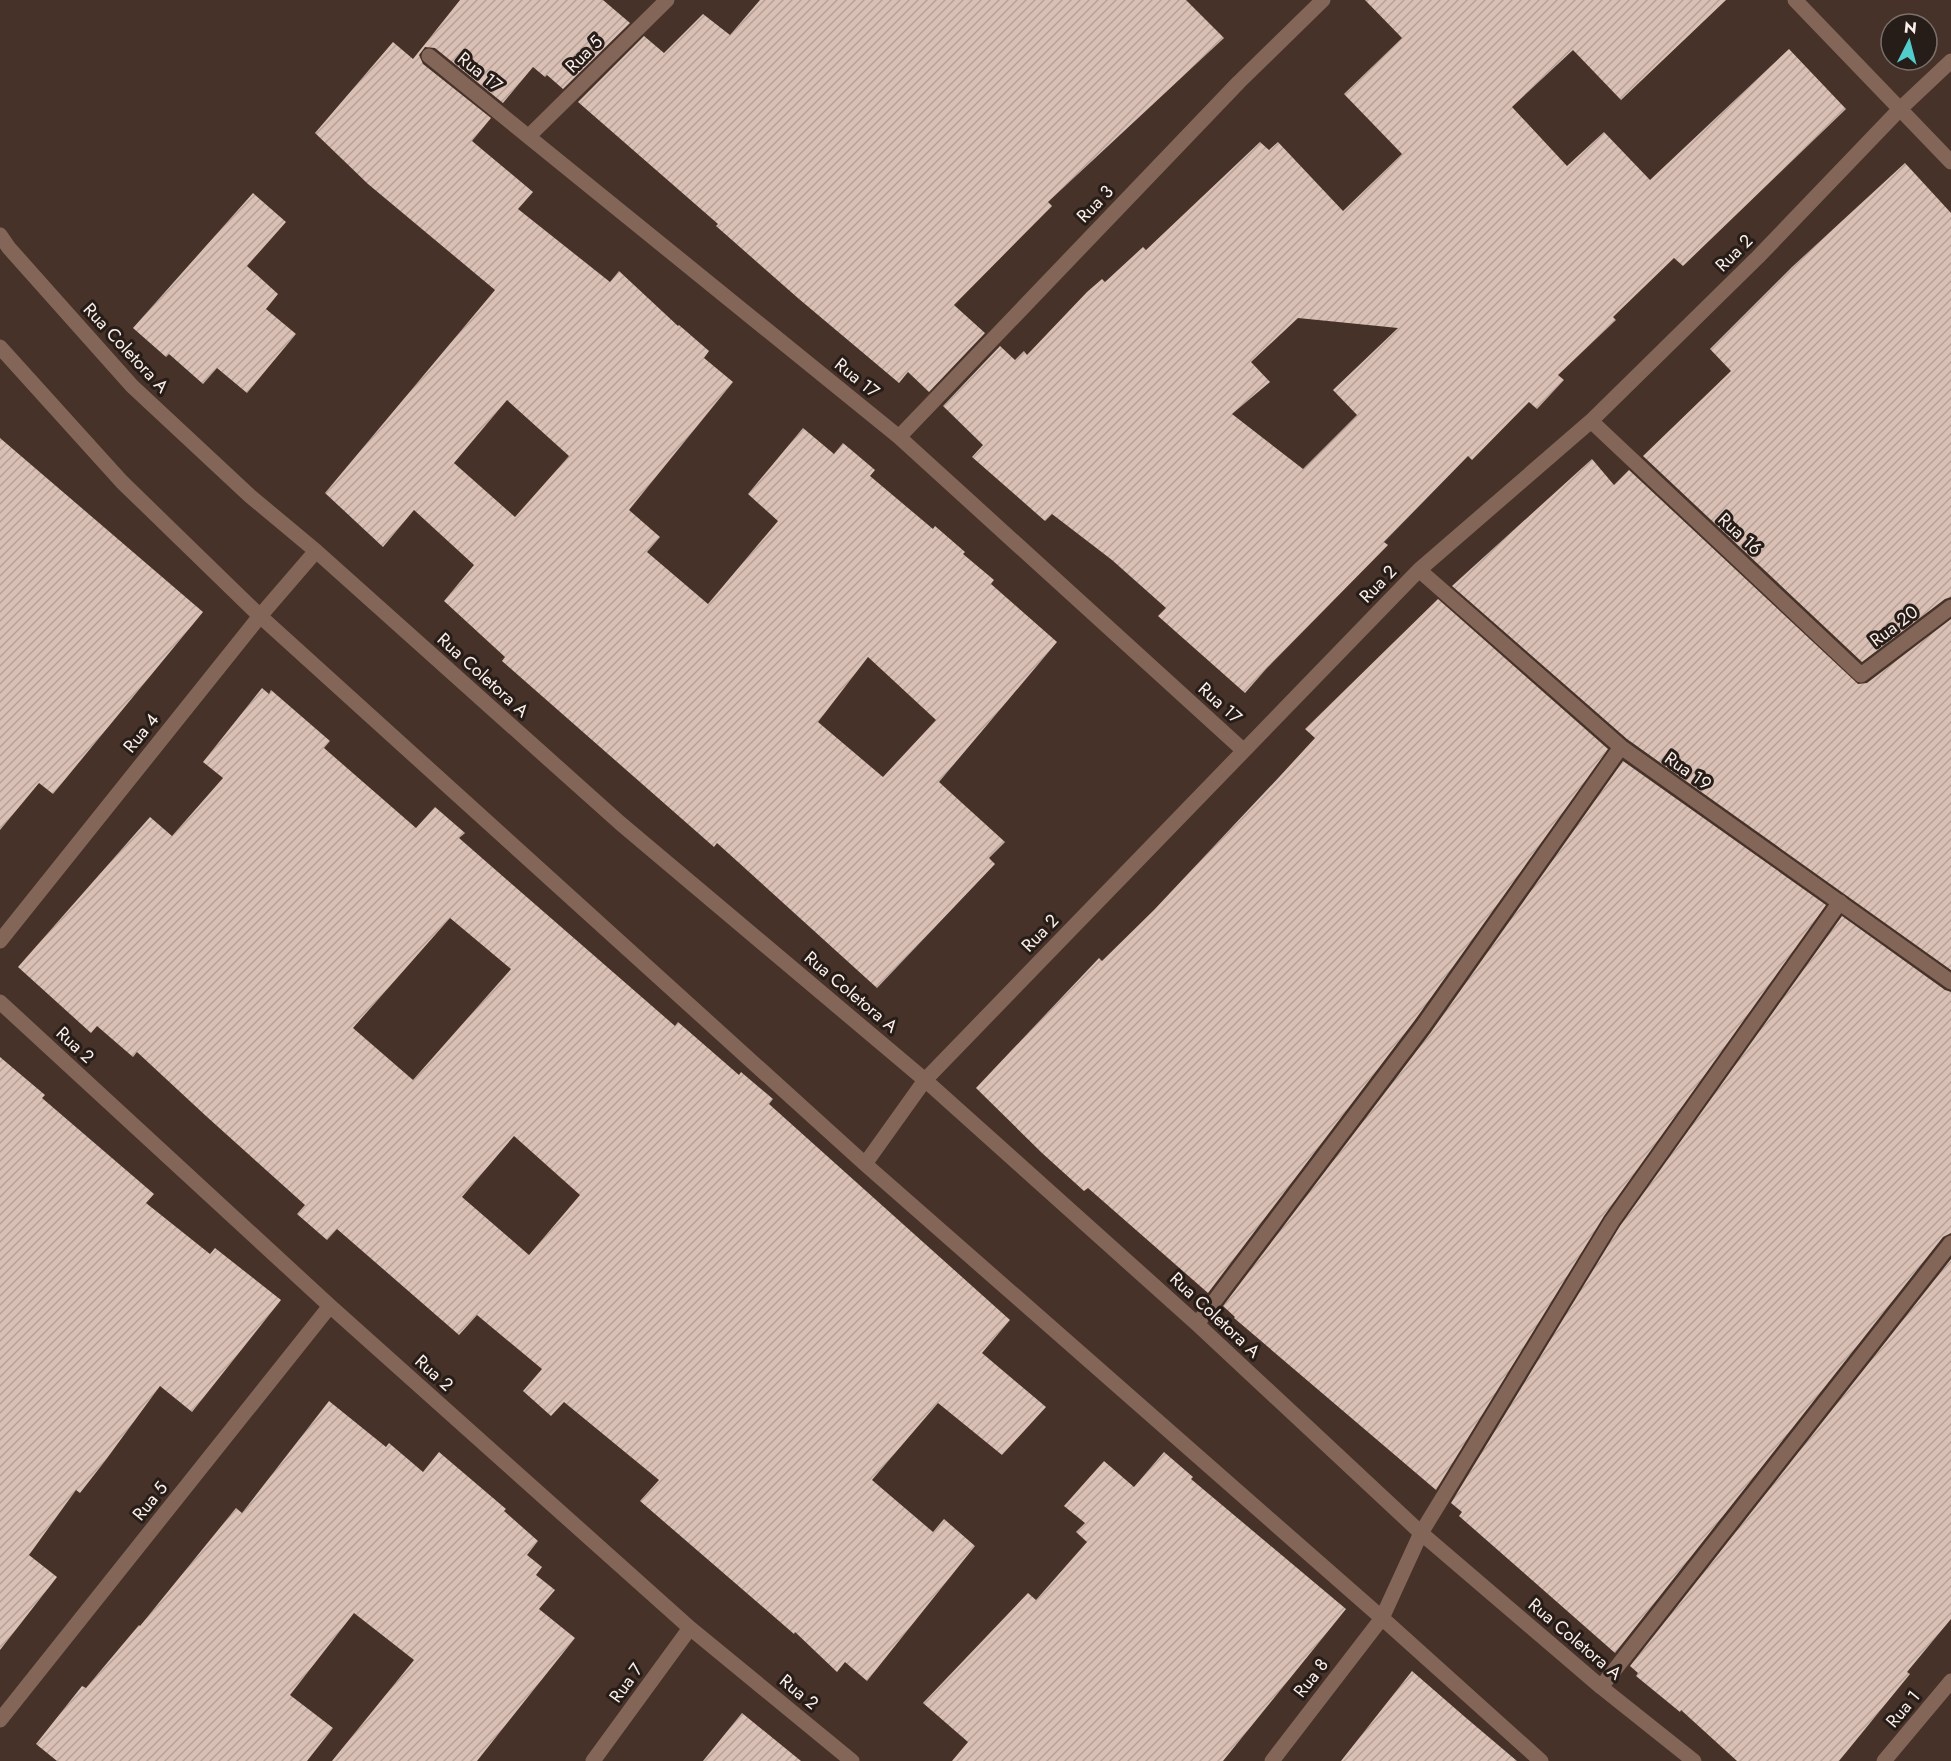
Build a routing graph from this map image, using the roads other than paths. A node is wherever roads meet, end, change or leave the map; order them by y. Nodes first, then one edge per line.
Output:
1 (667, 0) edge
2 (1323, 0) edge
3 (1795, 0) edge
4 (429, 56) dead end
5 (1951, 61) edge
6 (1900, 109) junction
7 (529, 136) junction
8 (1951, 162) edge
9 (0, 235) edge
10 (0, 347) edge
11 (1592, 421) junction
12 (900, 438) junction
13 (316, 551) junction
14 (1419, 570) junction
15 (1951, 607) edge
16 (260, 616) junction
17 (1861, 675) joint
18 (1621, 747) junction
19 (1243, 750) junction
20 (1840, 902) junction
21 (0, 941) edge
22 (1951, 982) edge
23 (0, 1002) edge
24 (925, 1080) junction
25 (865, 1164) junction
26 (1951, 1243) edge
27 (330, 1306) junction
28 (1197, 1324) junction
29 (1421, 1533) junction
30 (1382, 1618) junction
31 (690, 1628) junction
32 (1951, 1681) edge
33 (1601, 1687) junction
34 (0, 1720) edge
35 (593, 1761) edge
36 (852, 1761) edge
37 (1272, 1761) edge
38 (1540, 1761) edge
39 (1694, 1761) edge
40 (1884, 1761) edge

1 - 7 street, Rua 5
2 - 12 street, Rua 3
3 - 6 street
4 - 7 street, Rua 17
5 - 6 street, Rua 2
6 - 8 street
6 - 11 street, Rua 2
7 - 12 street, Rua 17
9 - 13 street, Rua Coletora A
10 - 16 street
11 - 14 street, Rua 2
11 - 17 street, Rua 16
12 - 19 street, Rua 17
13 - 16 street, Rua 4
13 - 24 street, Rua Coletora A
14 - 18 street, Rua 19
14 - 19 street, Rua 2
15 - 17 street, Rua 20
16 - 21 street, Rua 4
16 - 25 street
18 - 20 street, Rua 19
18 - 28 street
19 - 24 street, Rua 2
20 - 22 street, Rua 19
20 - 29 street, Rua 8
23 - 27 street, Rua 2
24 - 25 street, Rua 2
24 - 28 street, Rua Coletora A
25 - 30 street
26 - 33 street
27 - 31 street, Rua 2
27 - 34 street, Rua 5
28 - 29 street, Rua Coletora A
29 - 30 street, Rua 8
29 - 33 street, Rua Coletora A
30 - 37 street, Rua 8
30 - 38 street
31 - 35 street, Rua 7
31 - 36 street, Rua 2
32 - 40 street, Rua 1
33 - 39 street, Rua Coletora A

